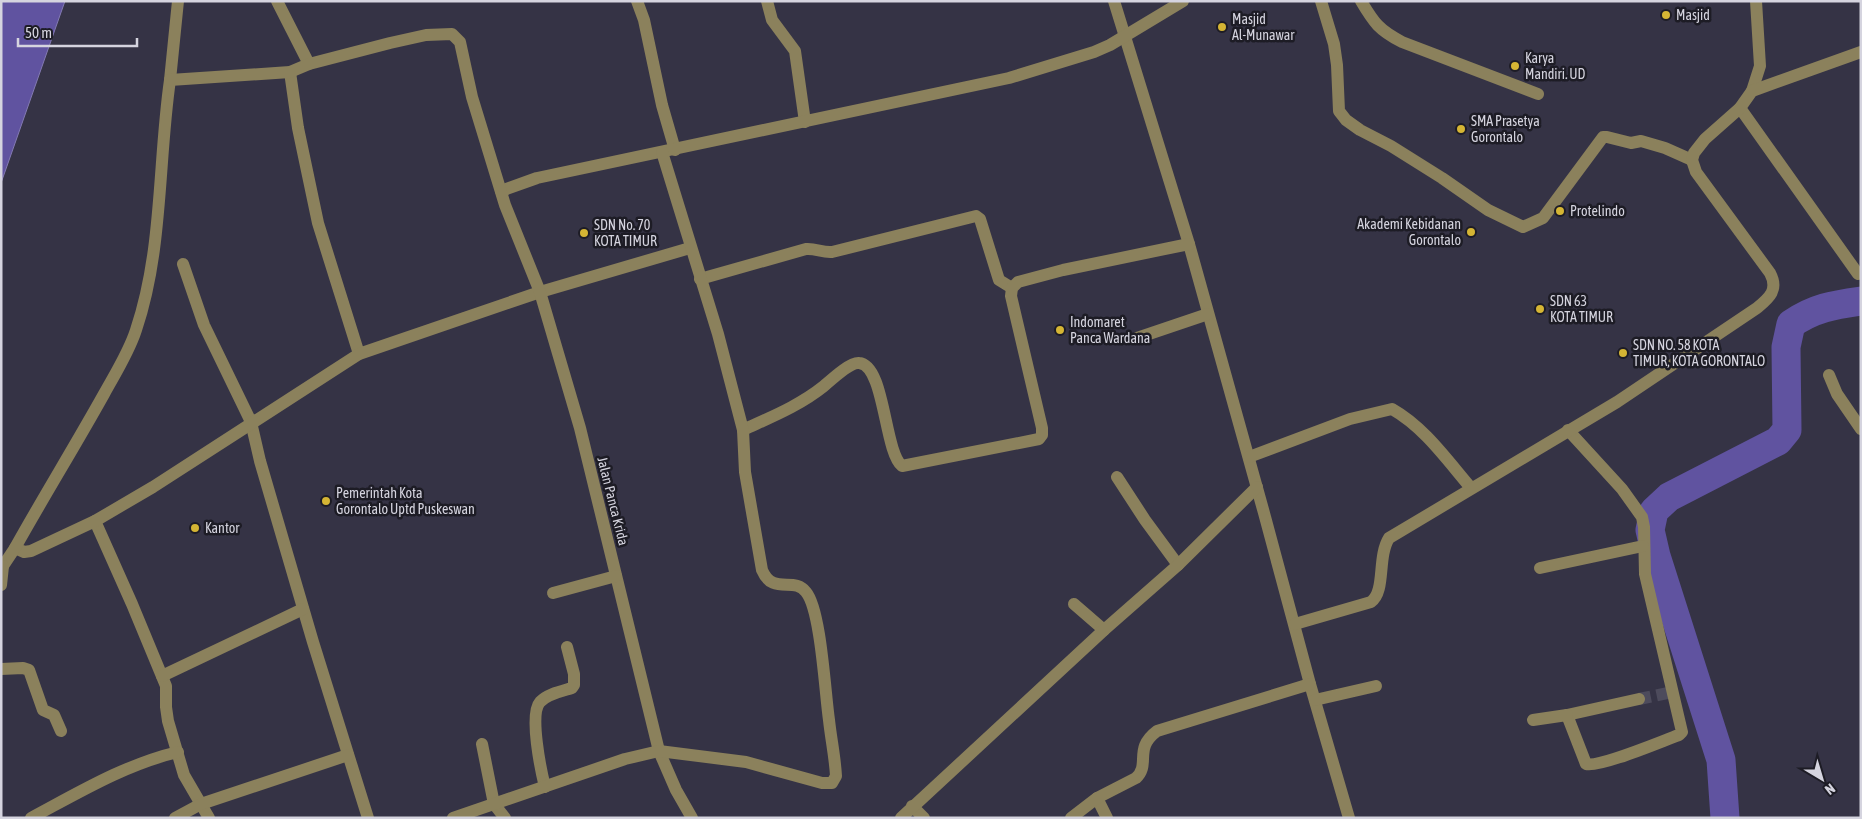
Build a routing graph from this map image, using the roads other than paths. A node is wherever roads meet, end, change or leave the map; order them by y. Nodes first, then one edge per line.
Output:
1 (178, 1) edge
2 (277, 1) edge
3 (637, 1) edge
4 (767, 1) edge
5 (1114, 1) edge
6 (1183, 1) edge
7 (1321, 1) edge
8 (1361, 1) edge
9 (1756, 1) edge
10 (1123, 35) junction
11 (1861, 52) edge
12 (309, 64) junction
13 (290, 72) junction
14 (170, 80) junction
15 (1752, 91) junction
16 (1538, 94) dead end
17 (1740, 108) junction
18 (805, 122) junction
19 (675, 150) junction
20 (662, 152) junction
21 (1692, 160) junction
22 (501, 191) junction
23 (1189, 244) junction
24 (690, 248) junction
25 (183, 264) dead end
26 (1858, 274) dead end
27 (700, 279) junction
28 (1012, 288) junction
29 (540, 292) junction
30 (1208, 314) junction
31 (1137, 338) dead end
32 (359, 354) junction
33 (1829, 374) dead end
34 (251, 422) junction
35 (1859, 425) edge
36 (743, 430) junction
37 (1568, 430) junction
38 (1249, 457) junction
39 (1117, 477) dead end
40 (1257, 487) junction
41 (1471, 488) junction
42 (95, 521) junction
43 (1643, 546) junction
44 (15, 548) junction
45 (1178, 565) junction
46 (2, 567) edge
47 (1540, 568) dead end
48 (616, 576) junction
49 (1, 585) edge
50 (553, 593) dead end
51 (1074, 604) dead end
52 (303, 609) junction
53 (1295, 624) junction
54 (1104, 630) junction
55 (567, 647) dead end
56 (1, 669) edge
57 (162, 676) junction
58 (1310, 684) junction
59 (1376, 686) dead end
60 (1639, 699) tunnel mouth
61 (1315, 700) junction
62 (1567, 715) junction
63 (1533, 720) dead end
64 (61, 732) dead end
65 (482, 744) dead end
66 (659, 751) junction
67 (178, 752) junction
68 (348, 755) junction
69 (545, 786) junction
70 (1097, 798) junction
71 (201, 804) junction
72 (494, 804) junction
73 (912, 806) junction
74 (31, 818) edge
75 (175, 818) edge
76 (209, 818) edge
77 (368, 818) edge
78 (453, 818) edge
79 (505, 818) edge
80 (692, 818) edge
81 (901, 818) edge
82 (924, 818) edge
83 (1071, 818) edge
84 (1107, 818) edge
85 (1349, 818) edge

1 - 14 street
2 - 12 street
3 - 19 street
4 - 18 street
5 - 10 street
6 - 10 street
7 - 21 street
8 - 16 street
9 - 15 street
10 - 18 street
10 - 23 street
11 - 15 street
12 - 13 street, Jalan Panca Krida
12 - 22 street, Jalan Panca Krida
13 - 14 street, Jalan Panca Krida
13 - 32 street
14 - 44 street
15 - 17 street
17 - 21 street
17 - 26 street
18 - 19 street
19 - 20 street
20 - 22 street
20 - 24 street
21 - 37 street
22 - 29 street, Jalan Panca Krida
23 - 28 street
23 - 30 street
24 - 27 street
24 - 29 street
25 - 34 street
27 - 28 street
27 - 36 street
28 - 36 street
29 - 32 street
29 - 48 street, Jalan Panca Krida
30 - 31 street
30 - 38 street
32 - 34 street
33 - 35 street
34 - 42 street
34 - 52 street
36 - 66 street
37 - 41 street
37 - 43 street
38 - 40 street
38 - 41 street
39 - 45 street
40 - 45 street
40 - 53 street
41 - 53 street
42 - 44 street
42 - 57 street
43 - 47 street
43 - 62 street
44 - 46 street
45 - 54 street
46 - 49 street
48 - 50 street
48 - 66 street, Jalan Panca Krida
51 - 54 street
52 - 57 street
52 - 68 street
53 - 58 street
54 - 73 street
55 - 69 street
56 - 64 street
57 - 67 street
58 - 61 street
58 - 70 street
59 - 61 street
60 - 62 street
61 - 85 street
62 - 63 street
65 - 72 street
66 - 69 street
66 - 80 street, Jalan Panca Krida
67 - 71 street
67 - 74 street
68 - 71 street
68 - 77 street
69 - 72 street
70 - 83 street
70 - 84 street
71 - 75 street
71 - 76 street
72 - 78 street
72 - 79 street
73 - 81 street
73 - 82 street

